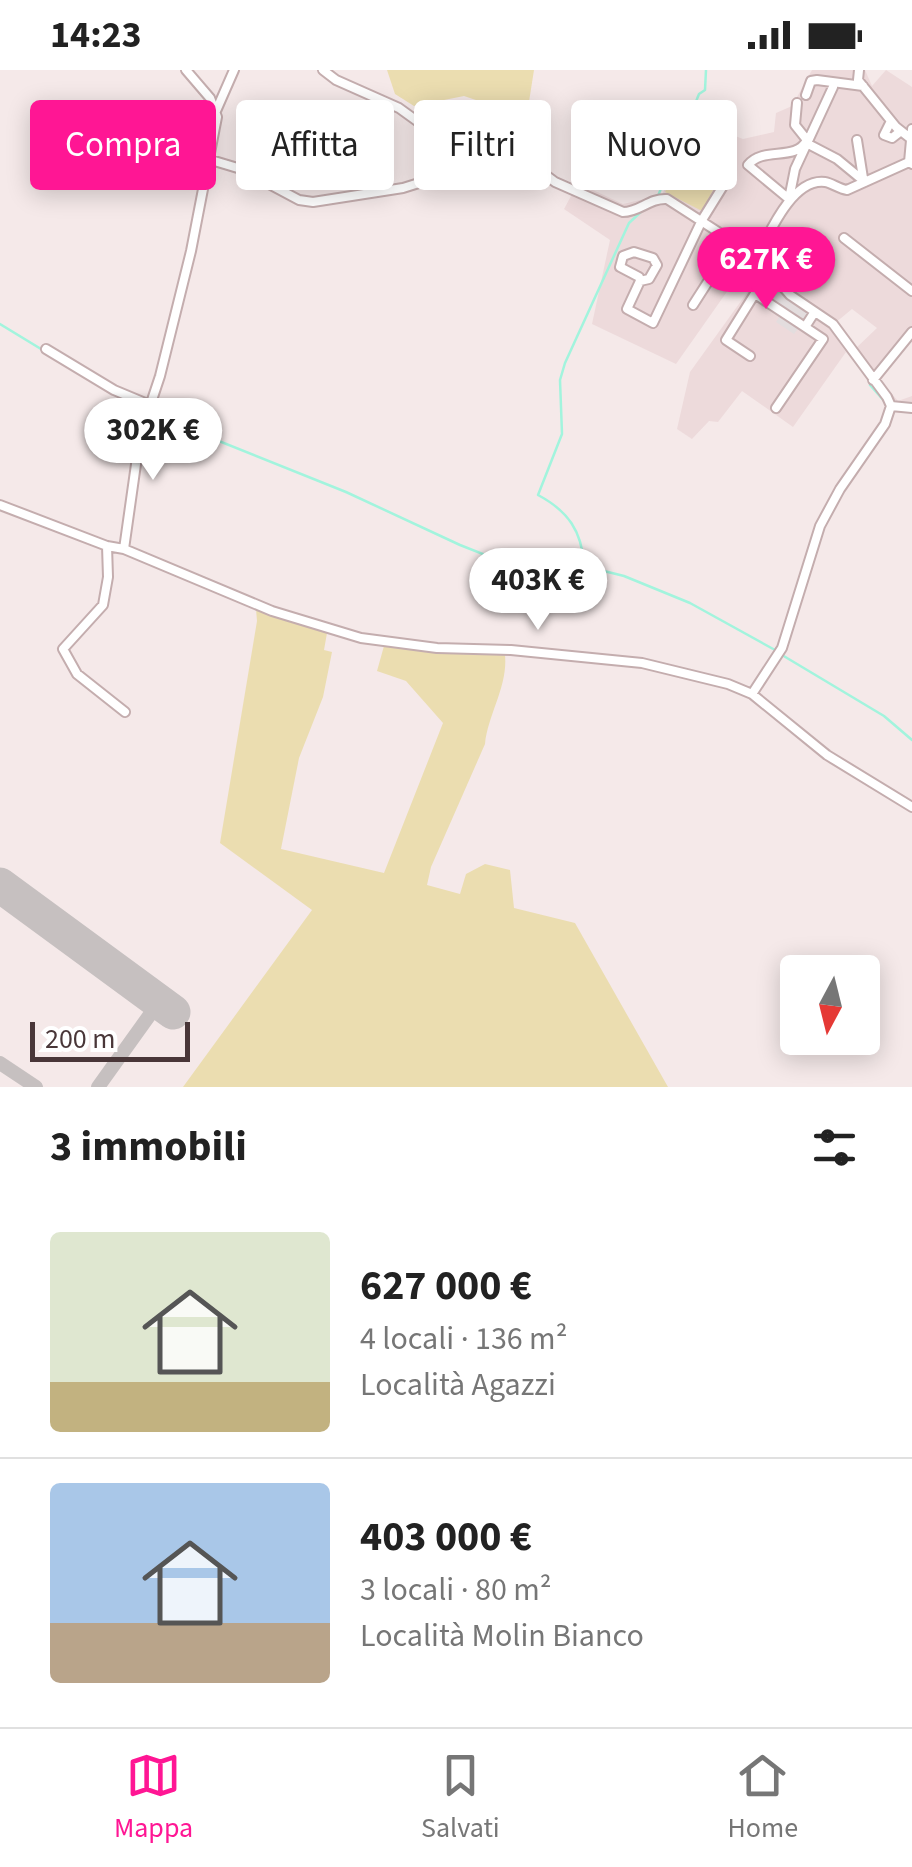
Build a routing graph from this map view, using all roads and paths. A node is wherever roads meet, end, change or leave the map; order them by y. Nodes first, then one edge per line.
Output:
1 (186, 70) edge
2 (234, 70) edge
3 (323, 70) edge
4 (859, 70) edge
5 (862, 86) junction
6 (833, 87) dead end
7 (806, 95) dead end
8 (797, 103) dead end
9 (217, 114) junction
10 (414, 119) edge
11 (891, 121) junction
12 (216, 122) edge
13 (901, 131) junction
14 (911, 133) edge
15 (857, 140) dead end
16 (811, 144) junction
17 (216, 162) edge
18 (849, 163) dead end
19 (910, 163) edge
20 (551, 179) edge
21 (866, 182) junction
22 (414, 185) edge
23 (204, 190) edge
24 (721, 190) edge
25 (789, 199) junction
26 (702, 220) junction
27 (844, 238) dead end
28 (734, 241) junction
29 (757, 257) junction
30 (770, 272) junction
31 (640, 281) junction
32 (912, 292) edge
33 (755, 294) junction
34 (693, 305) dead end
35 (814, 313) junction
36 (805, 326) junction
37 (912, 332) edge
38 (46, 349) dead end
39 (750, 356) dead end
40 (873, 380) junction
41 (150, 405) junction
42 (891, 406) junction
43 (776, 408) dead end
44 (912, 408) edge
45 (0, 505) edge
46 (107, 546) junction
47 (124, 548) junction
48 (752, 694) junction
49 (125, 712) dead end
50 (912, 807) edge

1 - 9 street
2 - 9 street
3 - 10 street
4 - 5 street
5 - 7 street
5 - 11 street
6 - 16 street
8 - 25 street
9 - 12 street
11 - 13 street
11 - 13 street
13 - 14 street
14 - 19 street
15 - 21 street
16 - 18 street
16 - 21 street
16 - 25 street
17 - 22 street
19 - 21 street
20 - 26 street
21 - 25 street
23 - 41 street
24 - 26 street
25 - 29 street
26 - 28 street
26 - 31 street
27 - 32 street
28 - 29 street
28 - 34 street
29 - 30 street
30 - 33 street
30 - 35 street
31 - 31 street
33 - 36 street
33 - 39 street
35 - 36 street
35 - 40 street
36 - 43 street
37 - 40 street
38 - 41 street
40 - 42 street
41 - 47 street
42 - 44 street
42 - 48 street
45 - 46 street
46 - 47 street
46 - 49 street
47 - 48 street
48 - 50 street

